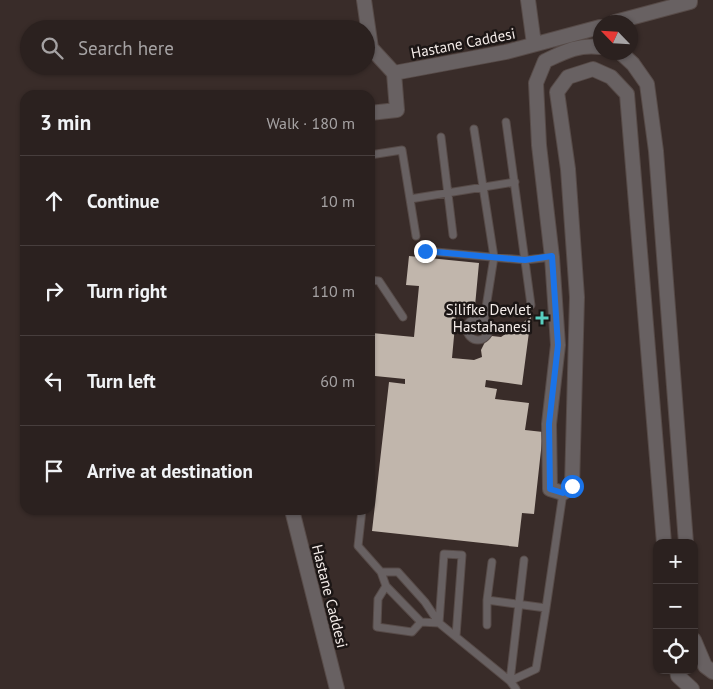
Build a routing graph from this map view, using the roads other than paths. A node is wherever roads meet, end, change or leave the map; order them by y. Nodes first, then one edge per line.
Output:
1 (364, 0) edge
2 (528, 0) edge
3 (690, 0) edge
4 (638, 16) edge
5 (367, 20) edge
6 (593, 28) edge
7 (534, 44) junction
8 (593, 46) edge
9 (375, 52) edge
10 (629, 60) edge
11 (394, 73) junction
12 (375, 112) edge
13 (506, 122) dead end
14 (474, 129) dead end
15 (441, 137) dead end
16 (375, 154) edge
17 (514, 182) junction
18 (482, 188) junction
19 (448, 193) junction
20 (410, 199) junction
21 (453, 235) dead end
22 (416, 236) dead end
23 (425, 251) dead end
24 (552, 256) junction
25 (494, 257) junction
26 (525, 260) junction
27 (375, 281) edge
28 (531, 304) dead end
29 (403, 317) dead end
30 (484, 320) dead end
31 (563, 493) junction
32 (293, 515) edge
33 (361, 515) edge
34 (664, 539) edge
35 (686, 539) edge
36 (524, 560) dead end
37 (492, 562) dead end
38 (381, 572) junction
39 (386, 586) junction
40 (487, 600) junction
41 (519, 603) junction
42 (546, 608) junction
43 (421, 622) junction
44 (439, 623) junction
45 (486, 625) dead end
46 (456, 636) junction
47 (698, 649) edge
48 (713, 672) edge
49 (678, 674) edge
50 (510, 681) junction
51 (337, 689) edge
52 (516, 689) edge
53 (692, 689) edge

1 - 5 street
2 - 7 street
3 - 4 street
6 - 7 street, Hastane Caddesi
7 - 11 street, Hastane Caddesi
8 - 24 street
9 - 11 street
10 - 35 street
11 - 12 street, Hastane Caddesi
13 - 17 lane
14 - 18 lane
15 - 19 lane
16 - 20 lane
17 - 18 lane
17 - 26 lane
18 - 19 lane
18 - 25 lane
19 - 20 lane
19 - 21 lane
20 - 22 lane
23 - 25 lane
24 - 26 lane
24 - 31 street
25 - 26 lane
25 - 30 lane
26 - 28 lane
27 - 29 lane
31 - 34 street
31 - 42 lane
32 - 51 street, Hastane Caddesi
33 - 38 lane
36 - 41 lane
37 - 40 lane
38 - 39 lane
38 - 44 lane
39 - 43 lane
39 - 43 lane
40 - 41 lane
40 - 45 lane
41 - 42 lane
41 - 50 lane
42 - 50 lane
43 - 44 lane
44 - 46 lane
44 - 46 lane
46 - 50 lane
47 - 48 street
49 - 53 street
50 - 52 lane

